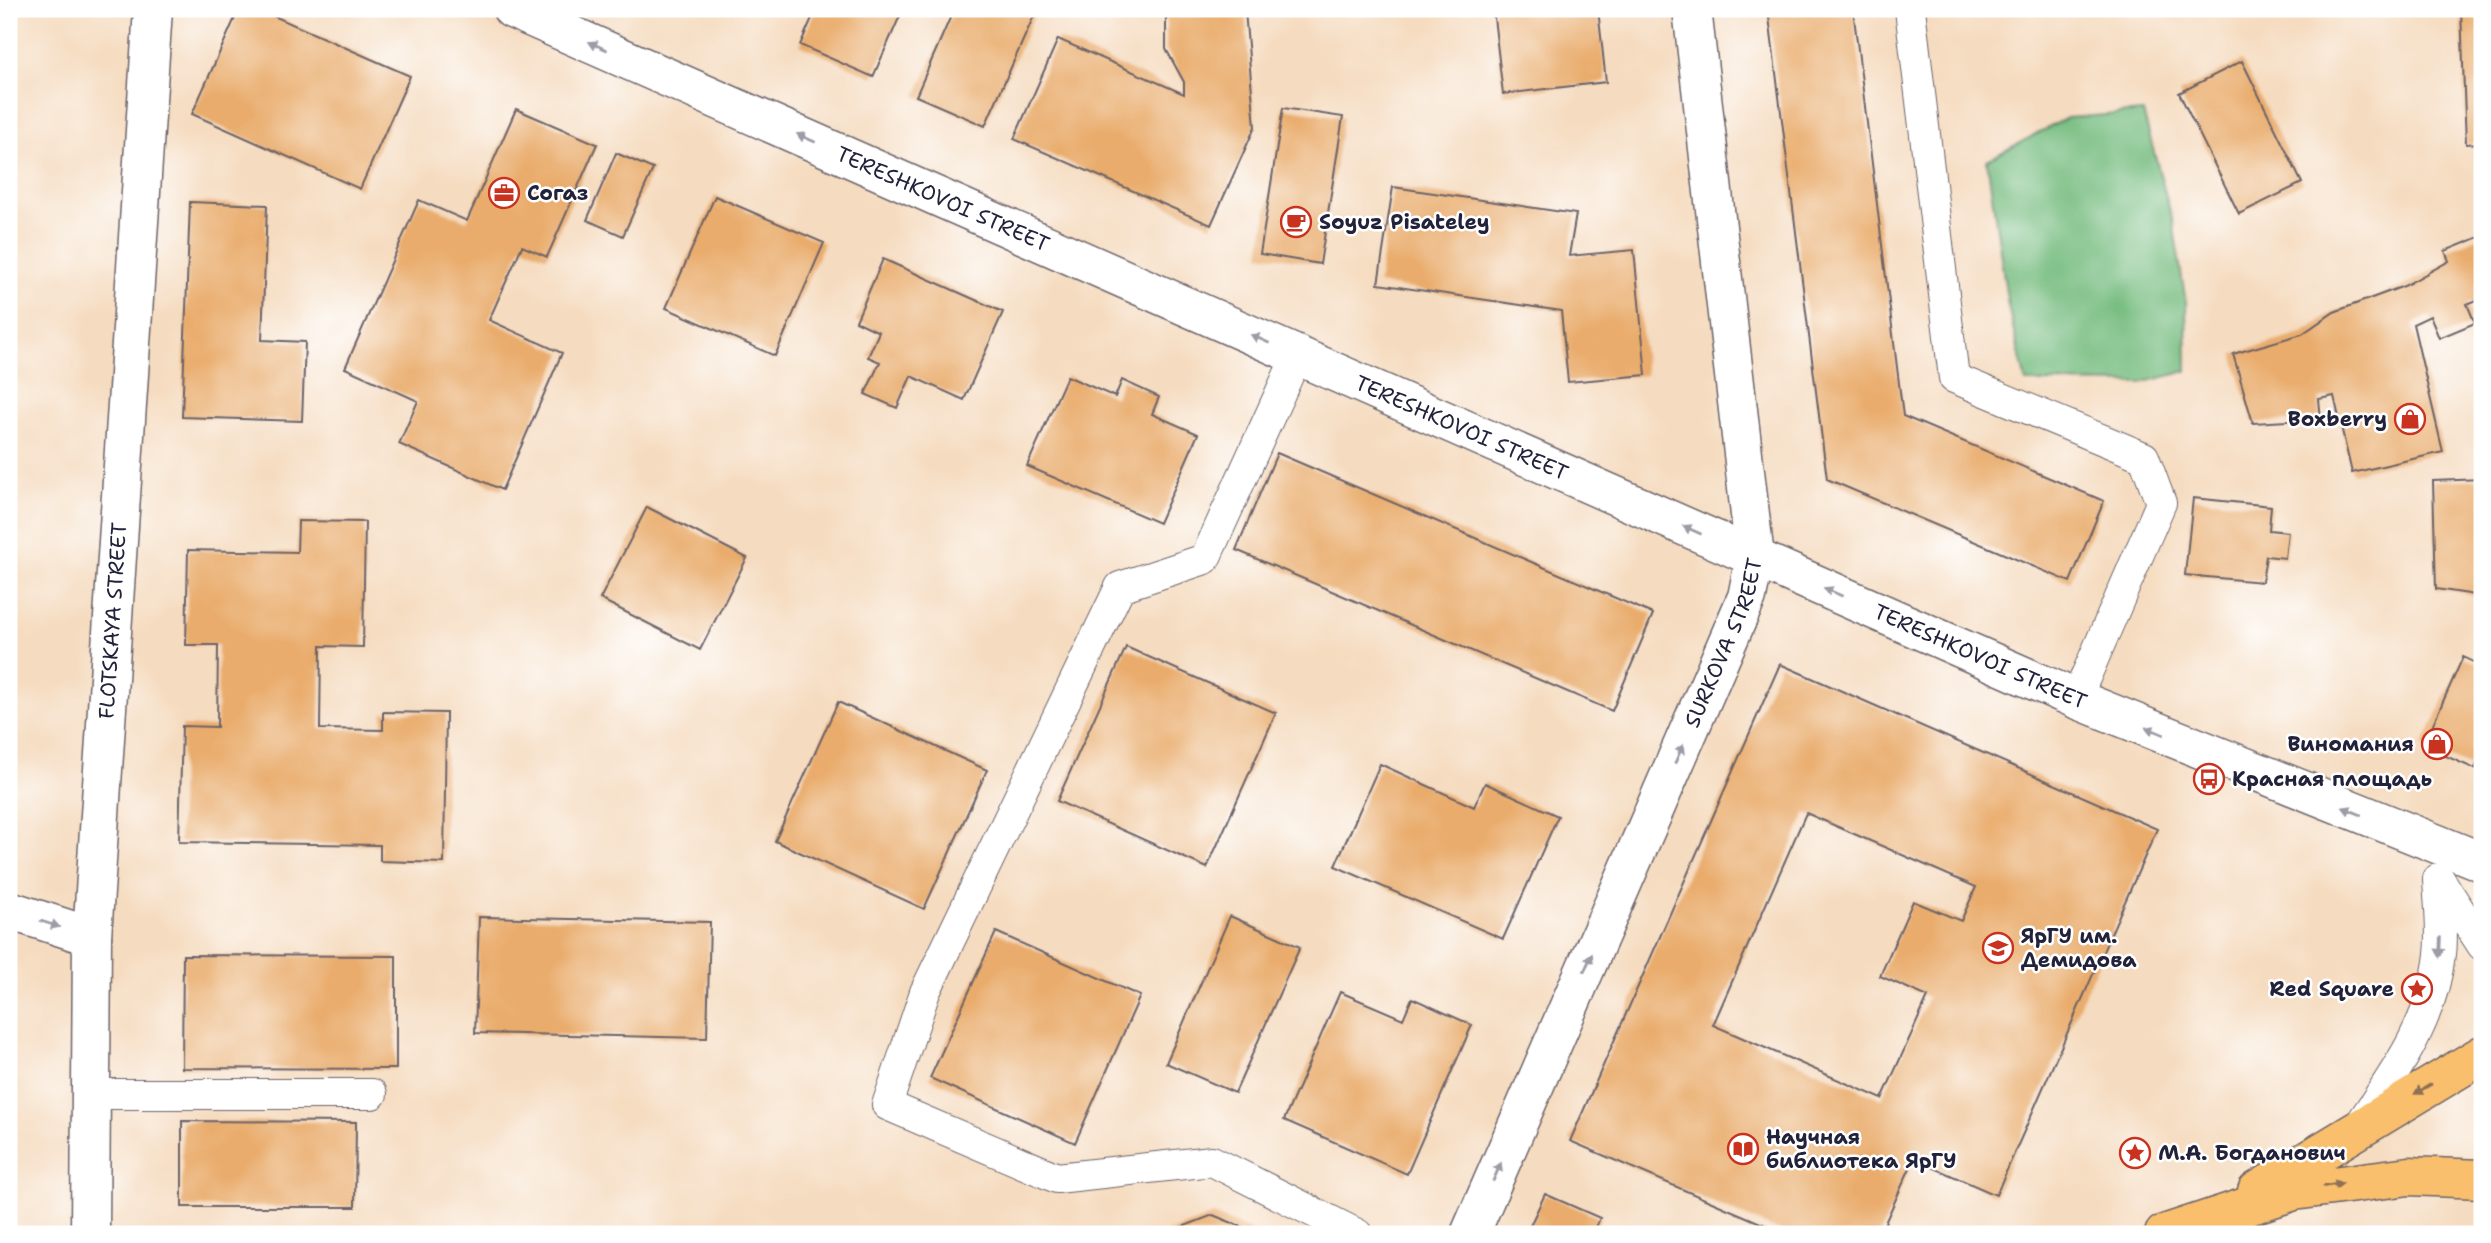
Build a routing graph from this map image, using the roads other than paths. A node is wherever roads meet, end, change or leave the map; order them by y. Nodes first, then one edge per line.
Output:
1 (153, 9) edge
2 (512, 9) edge
3 (1692, 9) edge
4 (1910, 9) edge
5 (1297, 355) junction
6 (1755, 558) junction
7 (2076, 699) junction
8 (2415, 837) junction
9 (2482, 862) edge
10 (2438, 878) junction
11 (9, 910) edge
12 (92, 937) junction
13 (2482, 945) edge
14 (2482, 1055) edge
15 (91, 1094) junction
16 (372, 1094) dead end
17 (2356, 1129) junction
18 (2482, 1179) edge
19 (2220, 1214) junction
20 (90, 1234) edge
21 (1357, 1234) edge
22 (1470, 1234) edge
23 (2164, 1234) edge

1 - 12 street, FLOTSKAYA STREET
5 -> 2 street, TERESHKOVOI STREET
3 - 6 street, SURKOVA STREET
4 - 7 lane
6 -> 5 street, TERESHKOVOI STREET
5 - 21 lane
7 -> 6 street, TERESHKOVOI STREET
22 -> 6 street, SURKOVA STREET
8 -> 7 street, TERESHKOVOI STREET
8 - 9 street
8 - 10 lane
10 - 13 lane
10 -> 17 lane
11 -> 12 street
12 - 15 street, FLOTSKAYA STREET
14 -> 17 main road
15 - 16 lane
15 - 20 street, FLOTSKAYA STREET
17 - 19 main road
19 -> 18 main road
19 - 23 main road

